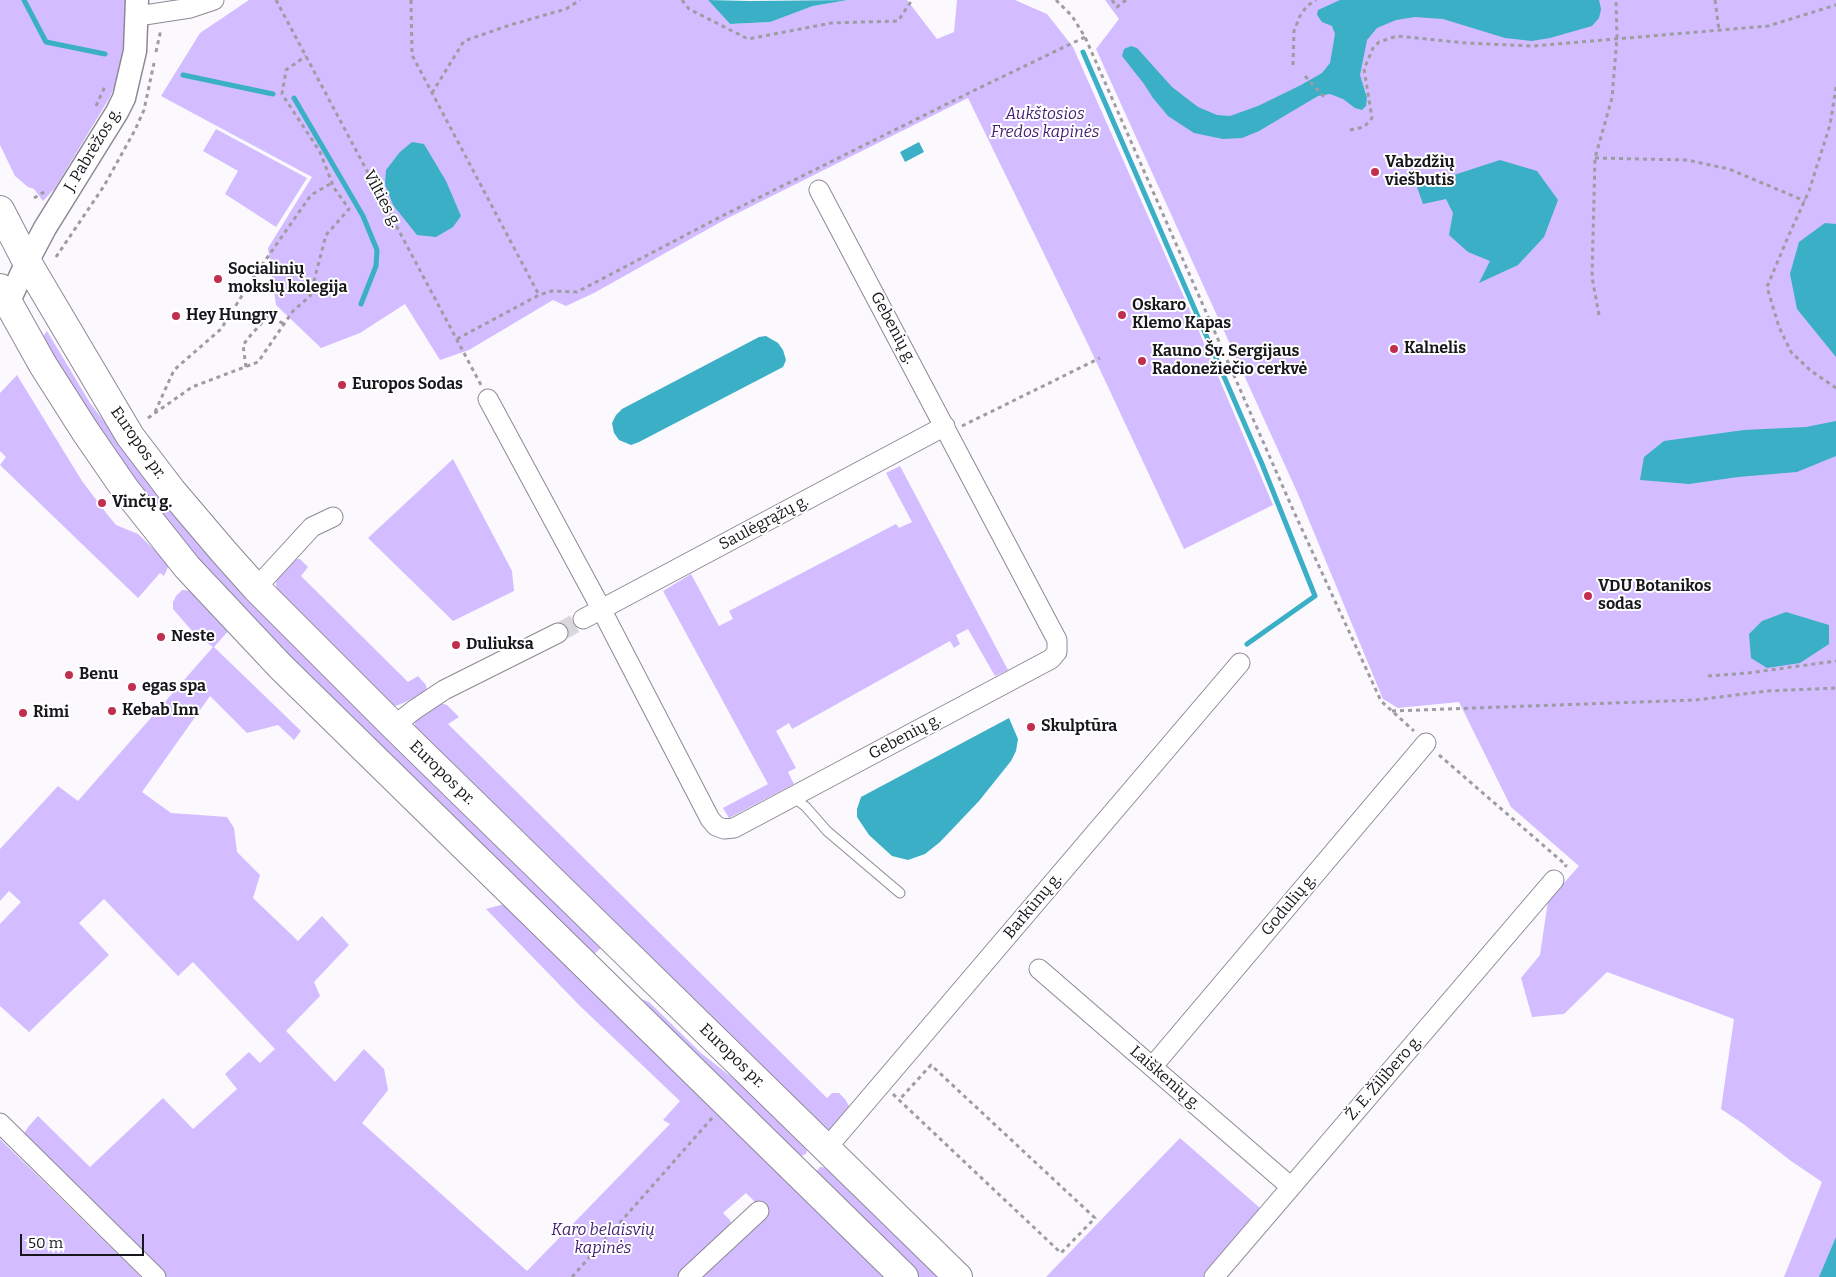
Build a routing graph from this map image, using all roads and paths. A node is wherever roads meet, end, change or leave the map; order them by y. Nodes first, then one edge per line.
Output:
1 (214, 0) edge
2 (276, 0) edge
3 (411, 0) edge
4 (580, 0) edge
5 (682, 0) edge
6 (912, 0) edge
7 (1056, 0) edge
8 (1112, 0) edge
9 (1126, 0) edge
10 (1316, 0) edge
11 (1616, 0) edge
12 (1715, 0) edge
13 (1836, 5) edge
14 (137, 8) edge
15 (1718, 30) junction
16 (1085, 37) junction
17 (1617, 38) junction
18 (306, 56) junction
19 (1293, 64) dead end
20 (1305, 76) dead end
21 (107, 80) dead end
22 (1836, 87) edge
23 (432, 93) junction
24 (1326, 99) dead end
25 (92, 114) dead end
26 (1350, 130) dead end
27 (1595, 158) junction
28 (332, 182) junction
29 (47, 189) dead end
30 (819, 190) dead end
31 (34, 198) dead end
32 (1804, 201) junction
33 (0, 210) edge
34 (26, 262) junction
35 (539, 295) junction
36 (3, 302) edge
37 (1599, 315) dead end
38 (284, 325) junction
39 (457, 339) junction
40 (1100, 358) dead end
41 (246, 367) junction
42 (1836, 388) edge
43 (488, 399) joint
44 (155, 413) junction
45 (148, 418) dead end
46 (947, 429) junction
47 (333, 517) dead end
48 (256, 588) junction
49 (601, 610) junction
50 (582, 619) tunnel mouth
51 (558, 633) tunnel mouth
52 (1836, 661) edge
53 (1240, 663) dead end
54 (1708, 676) dead end
55 (1836, 688) edge
56 (1391, 711) junction
57 (394, 726) junction
58 (1426, 743) junction
59 (793, 797) junction
60 (1554, 880) joint
61 (900, 892) dead end
62 (1039, 969) dead end
63 (659, 985) junction
64 (618, 997) junction
65 (1152, 1066) junction
66 (881, 1083) junction
67 (899, 1100) junction
68 (726, 1103) junction
69 (0, 1123) edge
70 (826, 1149) junction
71 (800, 1175) junction
72 (1291, 1187) junction
73 (759, 1211) dead end
74 (156, 1277) edge
75 (572, 1277) edge
76 (688, 1277) edge
77 (904, 1277) edge
78 (958, 1277) edge
79 (1214, 1277) edge

1 - 14 street
2 - 18 path, Vilties g.
3 - 23 path
4 - 23 path
5 - 6 path
7 - 16 path
8 - 9 path
10 - 19 path
11 - 17 path
12 - 15 path
13 - 15 path
14 - 34 street, J. Pabrėžos g.
15 - 17 path
16 - 35 path
16 - 56 path
17 - 26 path
17 - 27 path
18 - 28 path
18 - 39 path, Vilties g.
20 - 24 path
21 - 25 path
22 - 32 path
23 - 35 path
27 - 32 path
27 - 37 path
28 - 38 path
28 - 44 path
29 - 31 path
30 - 46 street, Gebenių g.
32 - 42 path
33 - 34 main road, Europos pr.
34 - 36 street
34 - 48 main road, Europos pr.
35 - 39 path
36 - 64 main road
38 - 41 path
38 - 41 path
39 - 43 path, Vilties g.
40 - 46 path
41 - 44 path
43 - 49 street, Gebenių g.
44 - 45 path
46 - 49 street, Saulėgrąžų g.
46 - 59 street, Gebenių g.
47 - 48 street
48 - 57 main road, Europos pr.
49 - 50 street, Saulėgrąžų g.
49 - 59 street, Gebenių g.
51 - 57 street
52 - 54 path
53 - 66 street, Barkūnų g.
55 - 56 path
56 - 58 path
57 - 63 main road, Europos pr.
58 - 60 path
58 - 65 street, Godulių g.
59 - 61 lane
60 - 72 street, Ž. E. Žilibero g.
62 - 65 street, Laiškenių g.
63 - 64 main road
63 - 70 main road, Europos pr.
64 - 68 main road
65 - 72 street, Laiškenių g.
66 - 67 path
66 - 70 street, Barkūnų g.
67 - 67 path
68 - 71 main road
68 - 75 path
69 - 74 street
70 - 71 main road
70 - 78 main road, Europos pr.
71 - 77 main road
72 - 79 street, Ž. E. Žilibero g.
73 - 76 street

